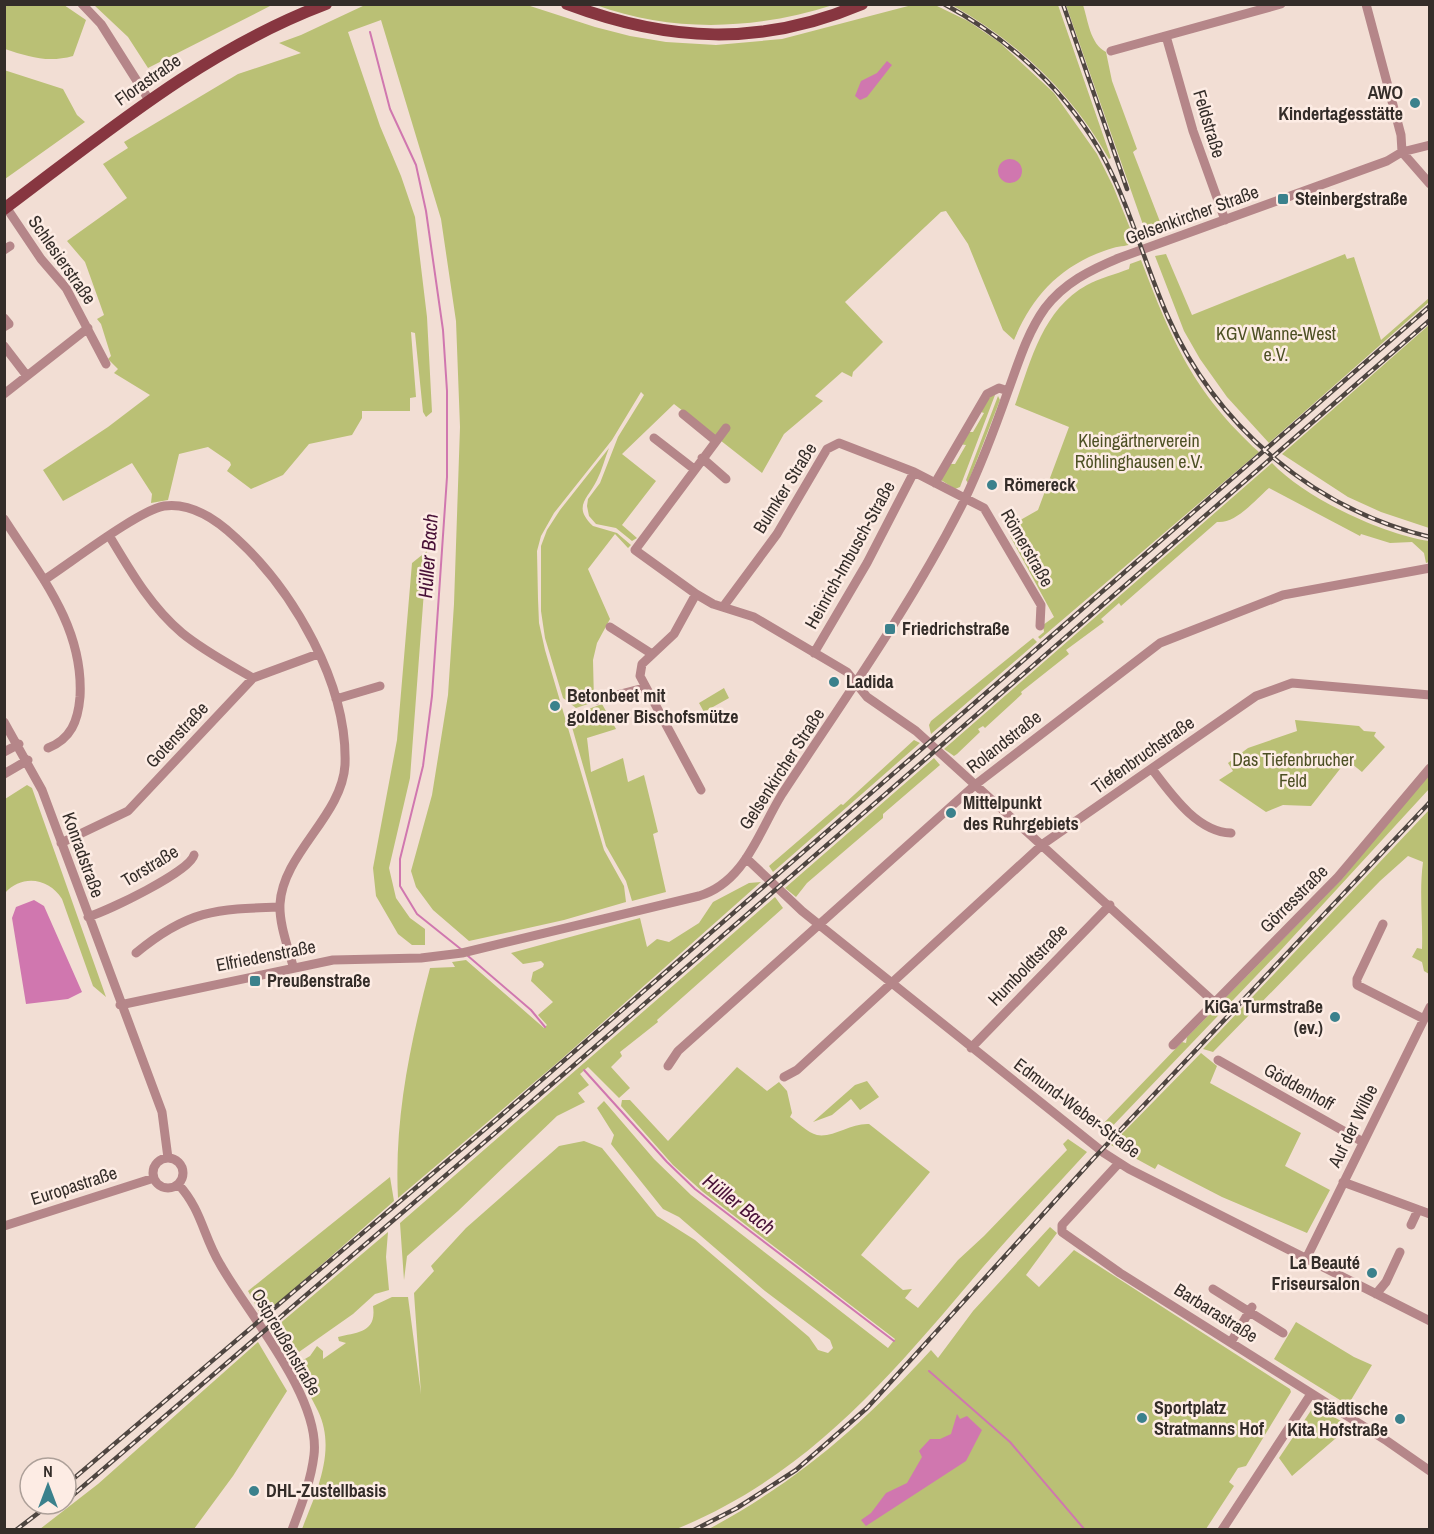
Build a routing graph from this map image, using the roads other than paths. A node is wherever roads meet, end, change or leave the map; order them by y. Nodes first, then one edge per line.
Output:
1 (82, 4) edge
2 (326, 4) edge
3 (567, 4) edge
4 (862, 4) edge
5 (1281, 4) edge
6 (1366, 4) edge
7 (1166, 36) junction
8 (1111, 51) dead end
9 (149, 100) junction
10 (1430, 145) edge
11 (1402, 152) junction
12 (1430, 184) edge
13 (5, 208) edge
14 (1225, 220) junction
15 (4, 318) edge
16 (4, 327) edge
17 (88, 328) junction
18 (4, 346) edge
19 (106, 364) dead end
20 (27, 376) junction
21 (1008, 391) junction
22 (4, 394) edge
23 (682, 414) dead end
24 (726, 428) dead end
25 (654, 438) dead end
26 (716, 441) junction
27 (702, 458) junction
28 (694, 469) junction
29 (914, 472) junction
30 (726, 479) dead end
31 (935, 483) junction
32 (965, 499) junction
33 (4, 519) edge
34 (14, 534) junction
35 (110, 537) junction
36 (4, 541) edge
37 (1430, 568) edge
38 (44, 580) junction
39 (696, 594) junction
40 (723, 607) junction
41 (1040, 626) dead end
42 (610, 627) dead end
43 (814, 653) junction
44 (318, 654) junction
45 (652, 654) junction
46 (253, 678) junction
47 (857, 683) junction
48 (380, 686) dead end
49 (644, 688) junction
50 (1430, 695) edge
51 (336, 699) junction
52 (597, 700) dead end
53 (4, 722) edge
54 (19, 744) junction
55 (48, 748) dead end
56 (4, 752) edge
57 (28, 760) junction
58 (1430, 768) edge
59 (1152, 769) junction
60 (4, 774) edge
61 (975, 784) junction
62 (701, 790) dead end
63 (1231, 833) dead end
64 (61, 843) junction
65 (1043, 844) junction
66 (194, 855) dead end
67 (746, 858) junction
68 (1110, 905) junction
69 (280, 907) junction
70 (88, 917) junction
71 (819, 924) junction
72 (1383, 924) dead end
73 (135, 952) dead end
74 (421, 958) joint
75 (293, 966) junction
76 (891, 984) junction
77 (1214, 1002) junction
78 (120, 1005) junction
79 (1430, 1007) edge
80 (1424, 1019) junction
81 (1173, 1045) dead end
82 (971, 1048) junction
83 (1218, 1060) dead end
84 (668, 1066) dead end
85 (784, 1077) dead end
86 (1363, 1142) junction
87 (168, 1158) junction
88 (1119, 1163) junction
89 (154, 1178) junction
90 (1343, 1182) junction
91 (178, 1184) junction
92 (1418, 1210) junction
93 (1430, 1214) edge
94 (1411, 1225) dead end
95 (4, 1226) edge
96 (1400, 1252) dead end
97 (1306, 1259) junction
98 (1213, 1289) dead end
99 (1376, 1294) junction
100 (1251, 1310) junction
101 (1430, 1321) edge
102 (1283, 1333) dead end
103 (1231, 1342) junction
104 (1311, 1394) junction
105 (1430, 1471) edge
106 (292, 1530) edge
107 (1222, 1530) edge

1 - 9 street
2 - 9 main road, Florastraße
3 - 4 main road
5 - 7 street
6 - 11 street
7 - 8 street
7 - 14 street, Feldstraße
9 - 13 main road, Florastraße
10 - 11 street
11 - 12 street
11 - 14 street, Gelsenkircher Straße
13 - 17 street, Schlesierstraße
14 - 21 street, Gelsenkircher Straße
15 - 16 street
17 - 19 street, Schlesierstraße
17 - 20 street
18 - 20 street
20 - 22 street
21 - 31 street
21 - 32 street, Gelsenkircher Straße
23 - 26 street
24 - 26 street, Heinrich-Imbusch-Straße
25 - 28 street
26 - 27 street, Heinrich-Imbusch-Straße
27 - 28 street, Heinrich-Imbusch-Straße
27 - 30 street
28 - 39 street, Heinrich-Imbusch-Straße
29 - 31 street, Bulmker Straße
29 - 40 street, Bulmker Straße
29 - 43 street, Heinrich-Imbusch-Straße
31 - 32 street, Bulmker Straße
32 - 41 street, Römerstraße
32 - 47 street, Gelsenkircher Straße
33 - 34 street
34 - 36 street
34 - 38 street
35 - 38 street
35 - 44 street
35 - 46 street
37 - 61 street, Rolandstraße
38 - 55 street
39 - 40 street, Heinrich-Imbusch-Straße
39 - 45 street
40 - 43 street, Heinrich-Imbusch-Straße
42 - 45 street
43 - 47 street, Heinrich-Imbusch-Straße
44 - 46 street, Gotenstraße
44 - 51 street
45 - 49 street
46 - 64 street, Gotenstraße
47 - 61 street
47 - 67 street, Gelsenkircher Straße
48 - 51 street
49 - 52 street
49 - 62 street
50 - 59 street, Tiefenbruchstraße
51 - 69 street
53 - 54 street, Konradstraße
54 - 56 street
54 - 57 street, Konradstraße
57 - 60 street
57 - 64 street, Konradstraße
58 - 77 street, Görresstraße
59 - 63 street
59 - 65 street, Tiefenbruchstraße
61 - 65 street
61 - 71 street, Rolandstraße
64 - 70 street, Konradstraße
65 - 68 street
65 - 76 street, Tiefenbruchstraße
66 - 70 street, Torstraße
67 - 71 street, Edmund-Weber-Straße
67 - 74 street, Gelsenkircher Straße
68 - 77 street
68 - 82 street, Humboldtstraße
69 - 73 street
69 - 75 street
70 - 78 street, Konradstraße
71 - 76 street, Edmund-Weber-Straße
71 - 84 street, Rolandstraße
72 - 80 street
74 - 75 street, Elfriedenstraße
75 - 78 street, Elfriedenstraße
76 - 82 street, Edmund-Weber-Straße
76 - 85 street, Tiefenbruchstraße
77 - 81 street, Görresstraße
78 - 87 street
79 - 80 street, Auf der Wilbe
80 - 86 street, Auf der Wilbe
82 - 88 street, Edmund-Weber-Straße
83 - 86 street, Göddenhoff
86 - 90 street, Auf der Wilbe
87 - 89 street
87 - 91 street
88 - 97 street, Edmund-Weber-Straße
88 - 103 street, Barbarastraße
89 - 91 street
89 - 95 street, Europastraße
90 - 92 street
90 - 97 street, Auf der Wilbe
91 - 106 street, Ostpreußenstraße
92 - 93 street
92 - 94 street
96 - 99 street
97 - 99 street, Edmund-Weber-Straße
98 - 100 street
99 - 101 street, Edmund-Weber-Straße
100 - 102 street
100 - 103 street
103 - 104 street, Barbarastraße
104 - 105 street, Barbarastraße
104 - 107 street

